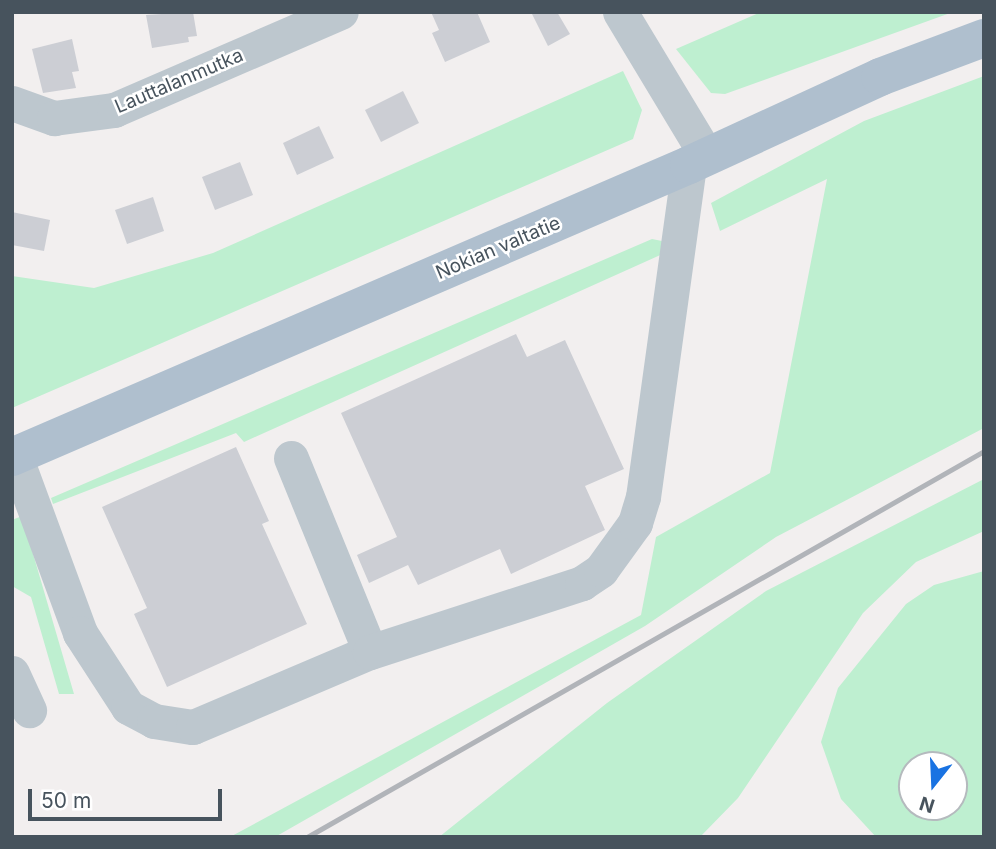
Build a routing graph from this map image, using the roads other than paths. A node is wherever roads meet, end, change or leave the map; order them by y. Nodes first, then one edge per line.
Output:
1 (341, 12) edge
2 (620, 12) edge
3 (984, 38) edge
4 (12, 103) edge
5 (698, 161) junction
6 (14, 456) edge
7 (291, 458) dead end
8 (370, 652) junction
9 (12, 673) edge
10 (29, 710) dead end

1 - 4 street, Lauttalanmutka
2 - 5 street
3 - 5 main road, Nokian valtatie
5 - 6 main road, Nokian valtatie
5 - 8 street
6 - 8 street
7 - 8 street
9 - 10 street

